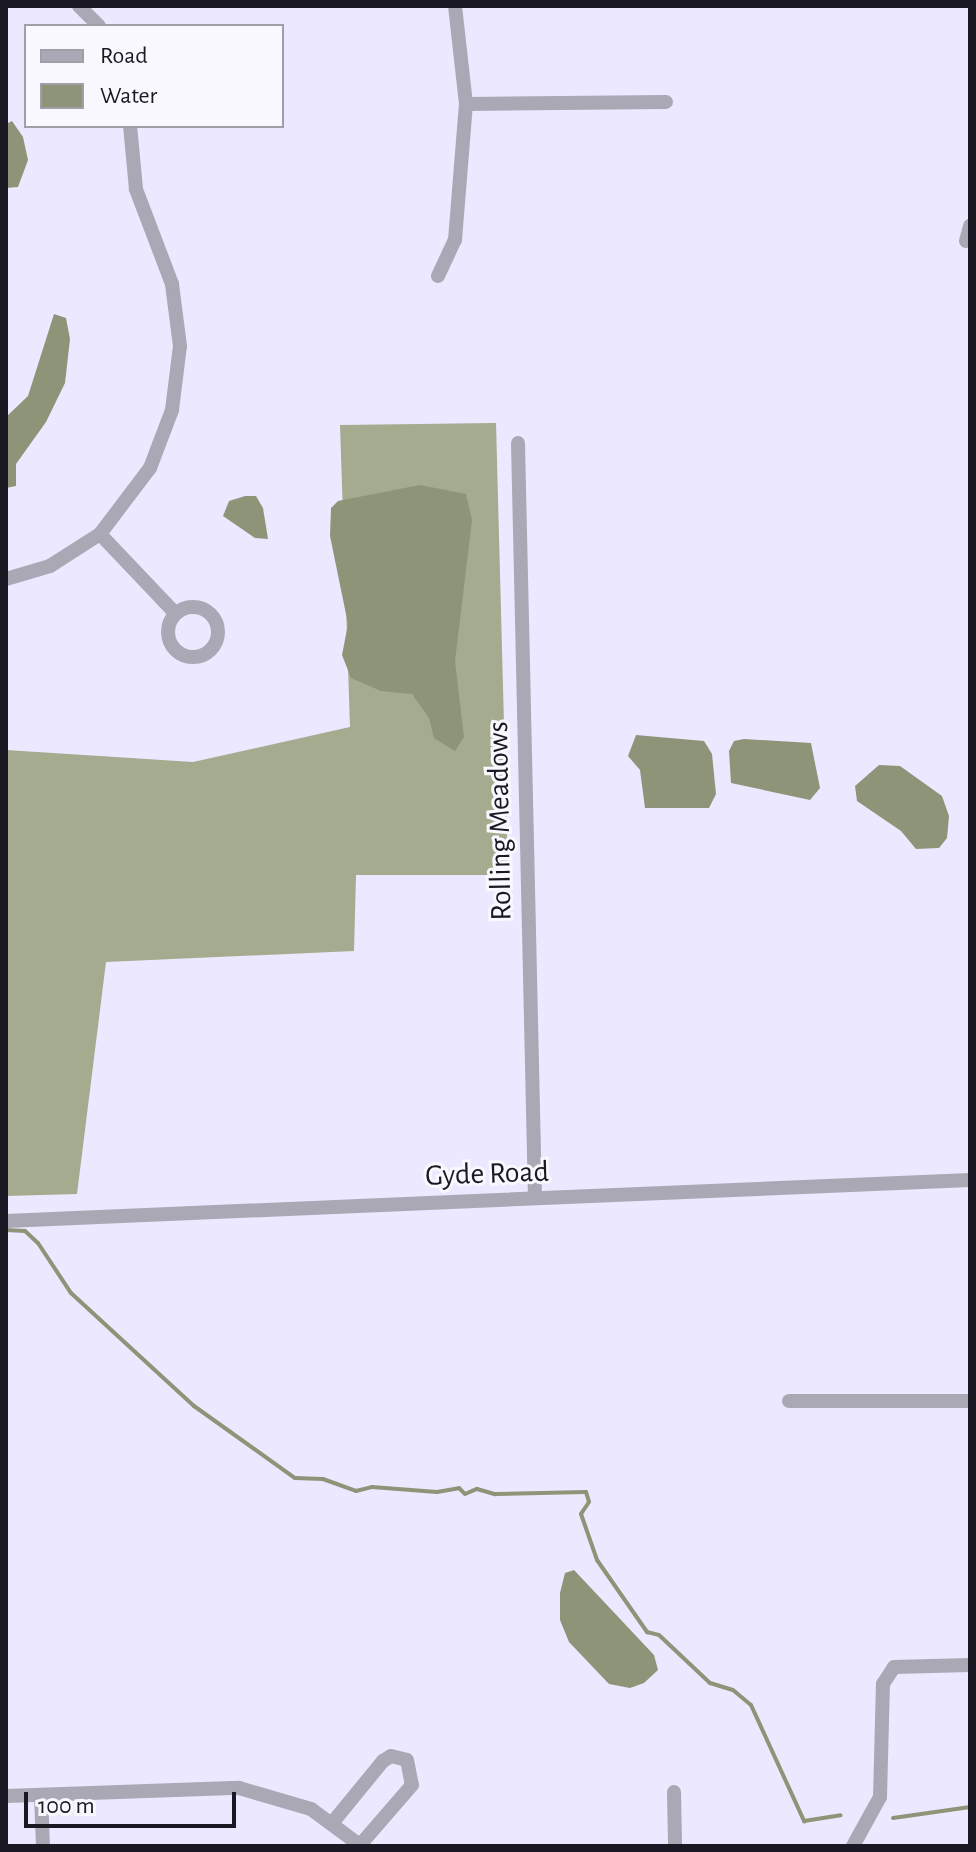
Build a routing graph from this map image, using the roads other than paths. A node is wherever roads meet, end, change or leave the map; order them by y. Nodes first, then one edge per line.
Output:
1 (79, 6) edge
2 (455, 6) edge
3 (97, 24) edge
4 (666, 102) dead end
5 (466, 104) junction
6 (130, 128) edge
7 (438, 276) dead end
8 (518, 443) dead end
9 (100, 534) junction
10 (6, 579) edge
11 (176, 614) dead end
12 (970, 1180) edge
13 (535, 1198) junction
14 (6, 1221) edge
15 (789, 1401) dead end
16 (970, 1401) edge
17 (970, 1665) edge
18 (674, 1792) dead end
19 (41, 1795) junction
20 (6, 1796) edge
21 (333, 1822) junction
22 (361, 1845) edge
23 (856, 1845) edge
24 (43, 1846) edge
25 (675, 1846) edge

1 - 3 street
2 - 5 street
4 - 5 street
5 - 7 street
6 - 9 street
8 - 13 street, Rolling Meadows
9 - 10 street
9 - 11 street
12 - 13 street, Gyde Road
13 - 14 street, Gyde Road
15 - 16 street
17 - 23 street
18 - 25 street
19 - 20 street
19 - 21 street
19 - 24 street
21 - 22 street
21 - 22 street

